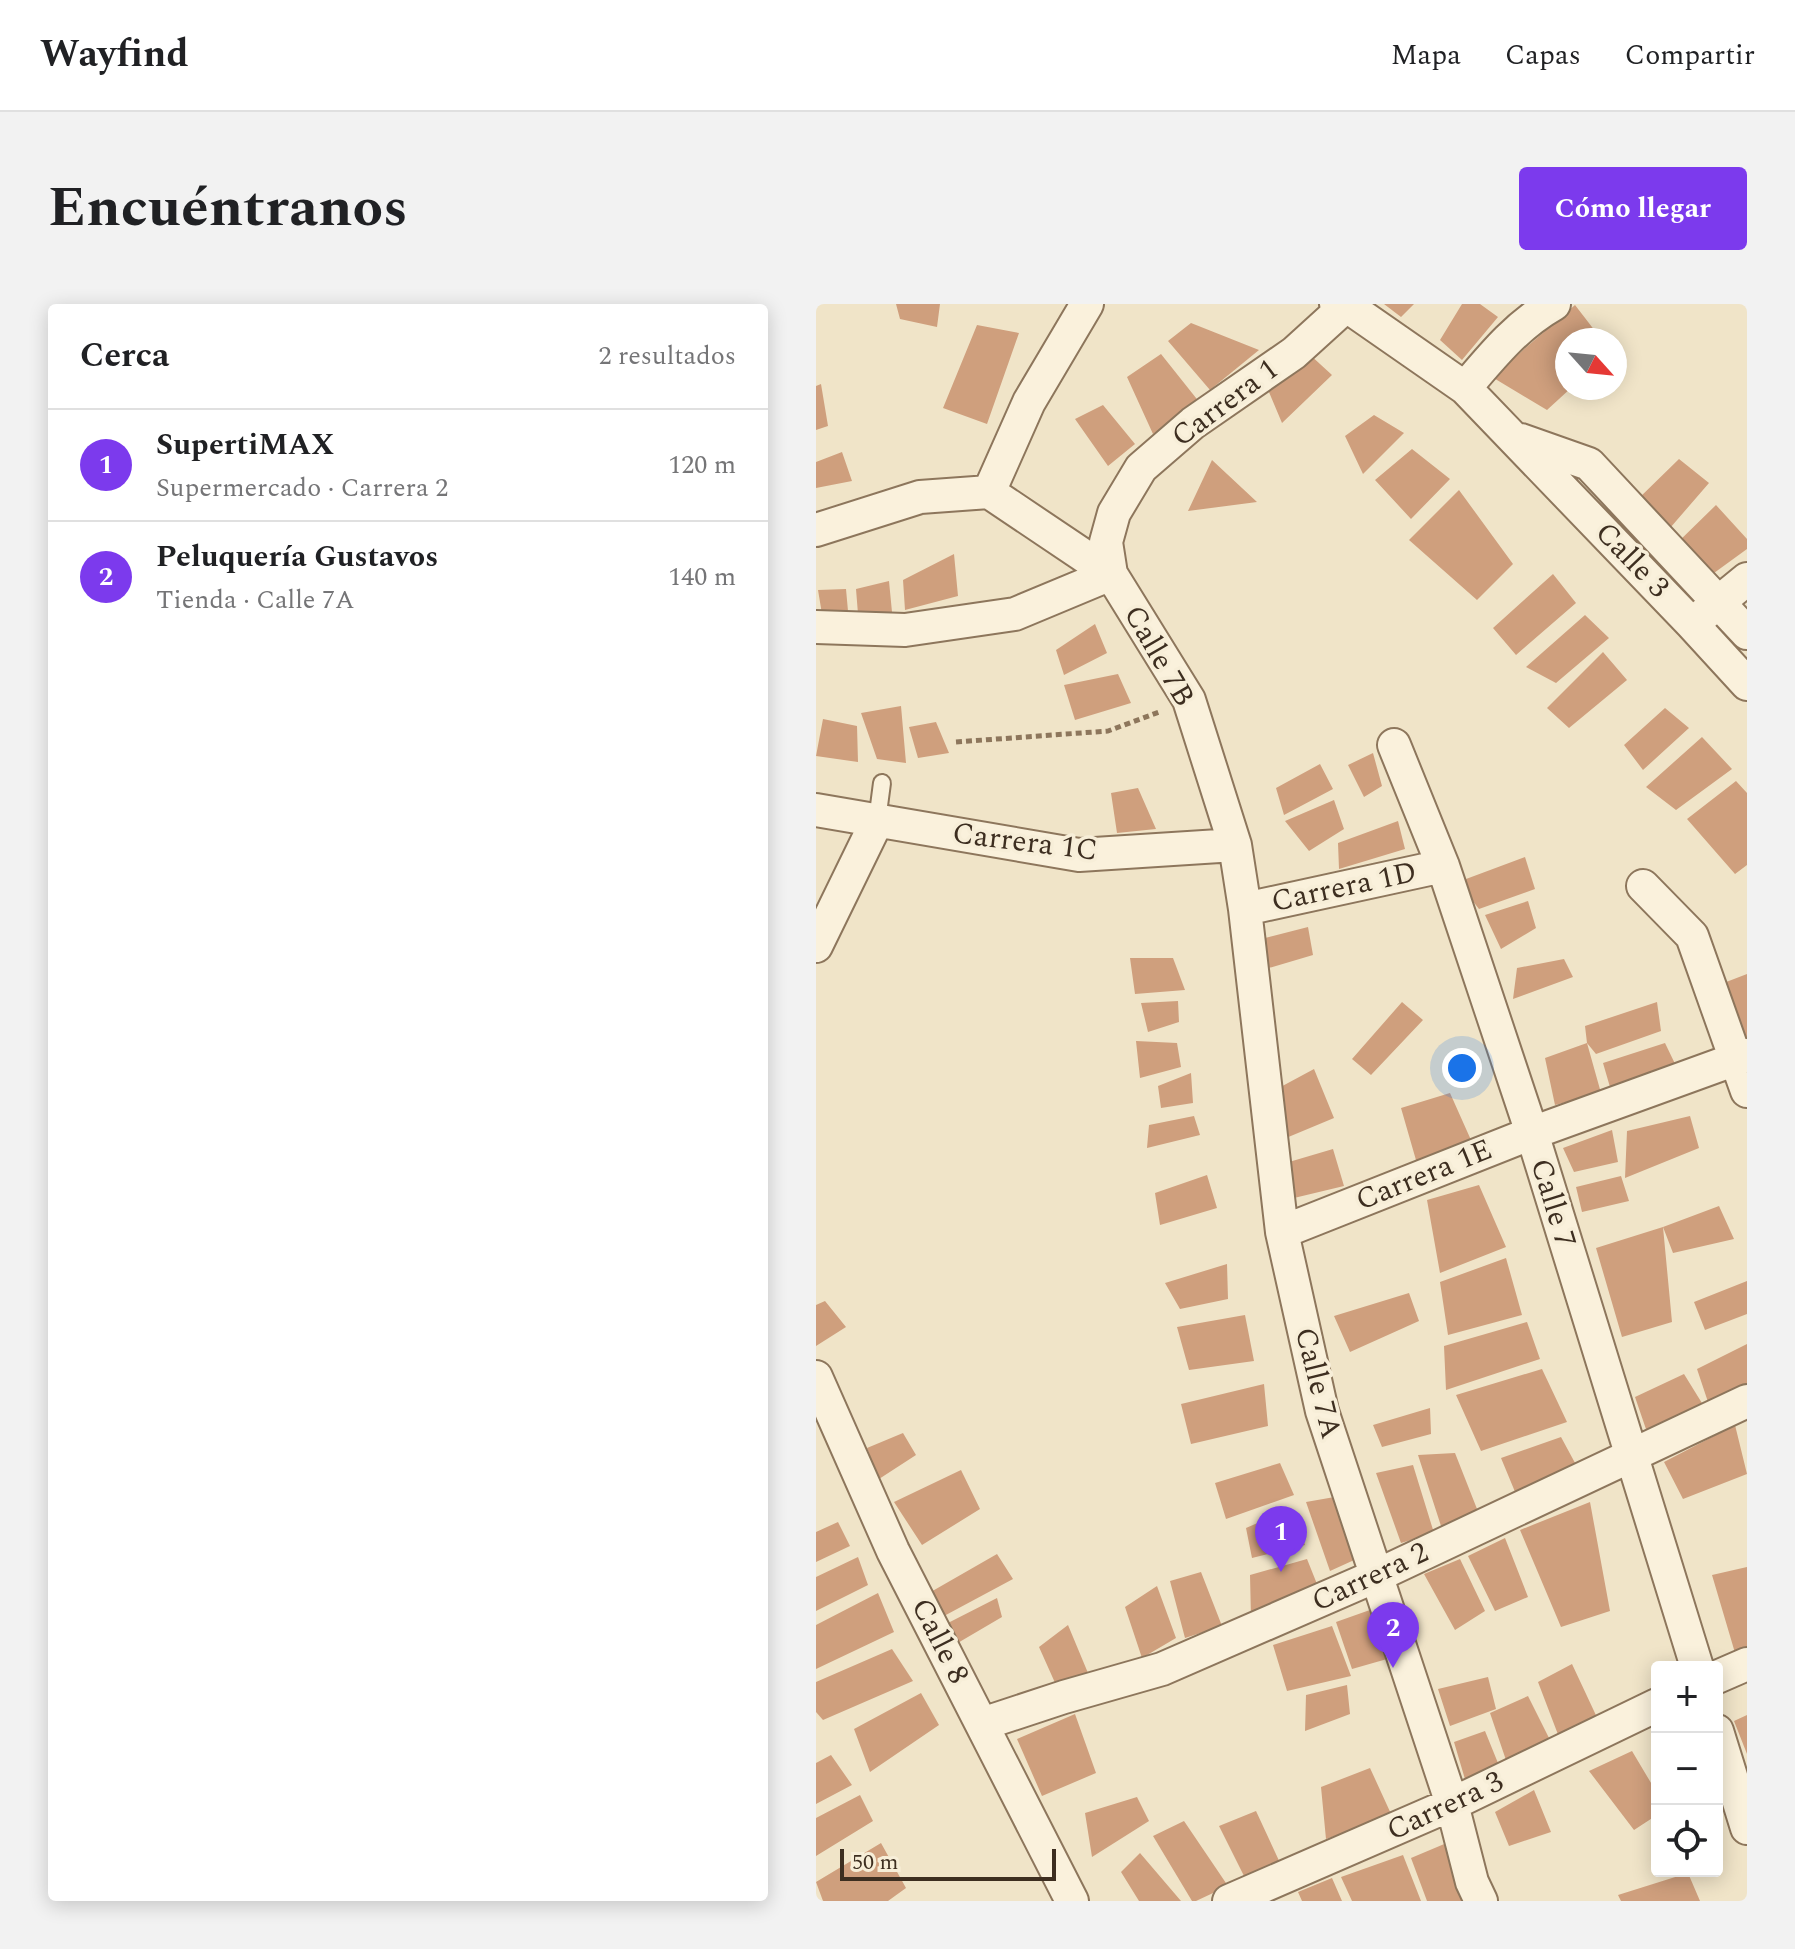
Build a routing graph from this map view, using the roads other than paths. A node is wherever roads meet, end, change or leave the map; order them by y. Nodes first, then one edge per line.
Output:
1 (1087, 304) edge
2 (1344, 305) edge
3 (1539, 307) edge
4 (1465, 388) junction
5 (1515, 437) junction
6 (989, 492) junction
7 (1114, 513) joint
8 (816, 530) edge
9 (1111, 574) junction
10 (1747, 579) edge
11 (1720, 602) junction
12 (1692, 624) junction
13 (816, 627) edge
14 (1747, 633) edge
15 (1747, 684) edge
16 (1394, 745) dead end
17 (882, 783) dead end
18 (816, 810) edge
19 (877, 821) junction
20 (1235, 845) junction
21 (1443, 866) junction
22 (1643, 886) dead end
23 (1245, 909) junction
24 (816, 946) edge
25 (1741, 1056) edge
26 (1747, 1091) edge
27 (1532, 1133) junction
28 (1282, 1232) junction
29 (816, 1377) edge
30 (1747, 1401) edge
31 (826, 1425) edge
32 (1631, 1453) junction
33 (1378, 1575) junction
34 (1695, 1661) edge
35 (1747, 1664) edge
36 (1723, 1674) edge
37 (1651, 1708) edge
38 (982, 1724) junction
39 (1718, 1733) edge
40 (1452, 1804) junction
41 (1747, 1828) edge
42 (1072, 1901) edge
43 (1229, 1901) edge
44 (1481, 1901) edge

1 - 6 street
2 - 4 street, Calle 3
2 - 7 street, Carrera 1
3 - 4 street
4 - 5 street, Calle 3
5 - 11 street, Calle 3
5 - 12 street, Calle 3
6 - 8 street
6 - 9 street
7 - 9 street, Calle 7B
9 - 13 street
9 - 20 street, Calle 7B
10 - 11 street
11 - 12 street
11 - 14 street, Calle 3
12 - 15 street, Calle 3
16 - 21 street, Calle 7
17 - 19 lane
18 - 19 street, Carrera 1C
19 - 20 street, Carrera 1C
19 - 24 street
20 - 23 street, Calle 7A
21 - 23 street, Carrera 1D
21 - 27 street, Calle 7
22 - 25 street
23 - 28 street, Calle 7A
25 - 26 street
25 - 27 street, Carrera 1E
27 - 28 street, Carrera 1E
27 - 32 street, Calle 7
28 - 33 street, Calle 7A
29 - 31 street, Calle 8
30 - 32 street, Carrera 2
31 - 38 street, Calle 8
32 - 33 street, Carrera 2
32 - 34 street, Calle 7
33 - 38 street, Carrera 2
33 - 40 street, Calle 7A
35 - 36 street
37 - 40 street, Carrera 3
38 - 42 street, Calle 8
39 - 41 street
40 - 43 street, Carrera 3
40 - 44 street, Calle 7A

